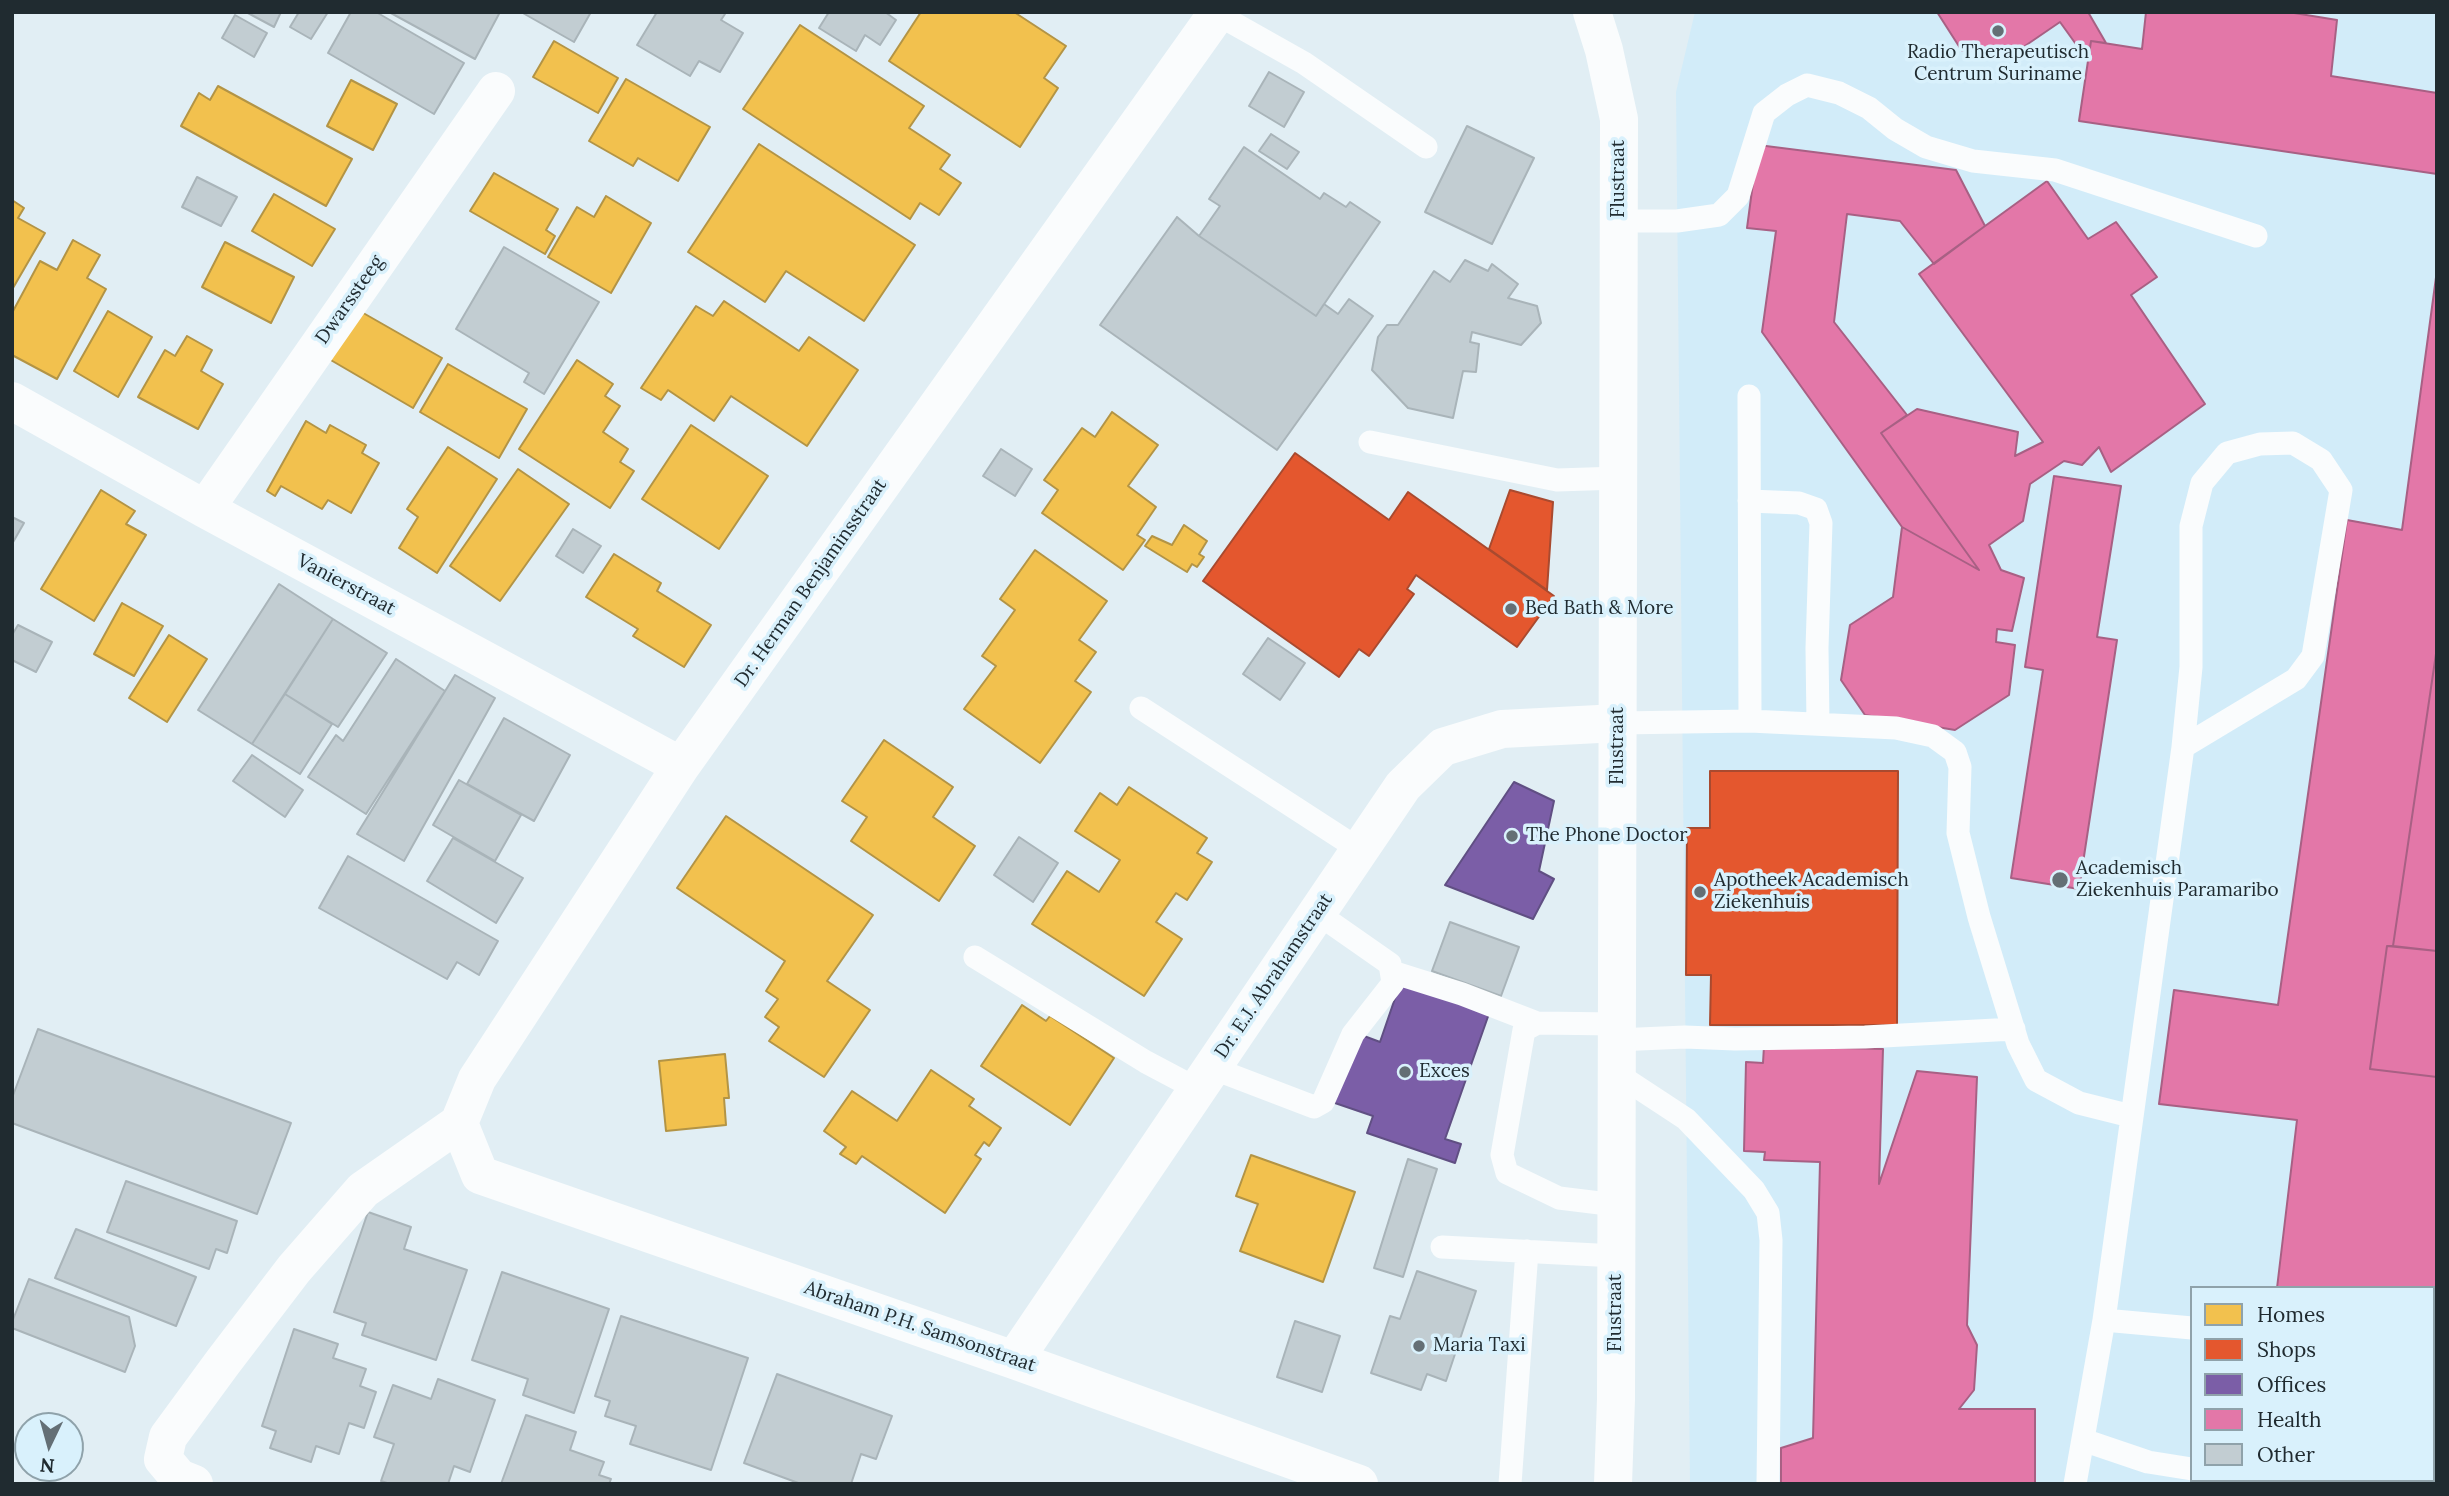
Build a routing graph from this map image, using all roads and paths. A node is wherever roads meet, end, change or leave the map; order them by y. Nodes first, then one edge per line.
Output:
1 (1592, 12) edge
2 (1217, 13) edge
3 (496, 91) dead end
4 (1426, 147) dead end
5 (1619, 221) junction
6 (2256, 236) dead end
7 (1749, 396) dead end
8 (12, 401) edge
9 (1370, 442) dead end
10 (1619, 478) junction
11 (1749, 501) junction
12 (205, 509) junction
13 (1141, 708) dead end
14 (1750, 722) junction
15 (1618, 723) junction
16 (1818, 724) junction
17 (2183, 747) junction
18 (681, 766) junction
19 (1360, 850) junction
20 (1317, 913) junction
21 (975, 957) dead end
22 (1392, 972) junction
23 (1537, 1023) junction
24 (2014, 1029) junction
25 (1617, 1046) junction
26 (1205, 1078) junction
27 (2131, 1116) junction
28 (459, 1123) junction
29 (1616, 1205) junction
30 (1442, 1247) dead end
31 (1527, 1251) junction
32 (1616, 1256) junction
33 (2104, 1320) junction
34 (2190, 1328) edge
35 (1014, 1360) junction
36 (2083, 1440) junction
37 (2190, 1469) edge
38 (154, 1471) edge
39 (194, 1484) edge
40 (1359, 1484) edge
41 (1510, 1484) edge
42 (1613, 1484) edge
43 (1768, 1484) edge
44 (2076, 1484) edge

1 - 5 street, Flustraat
2 - 4 lane
2 - 18 street, Dr. Herman Benjaminsstraat
3 - 12 street, Dwarssteeg
5 - 6 lane
5 - 10 street, Flustraat
7 - 11 lane
8 - 12 street, Vanierstraat
9 - 10 lane
10 - 15 street, Flustraat
11 - 14 lane
11 - 16 lane
12 - 18 street, Vanierstraat
13 - 19 lane
14 - 15 lane
14 - 16 lane
15 - 19 street, Dr. E.J. Abrahamstraat
15 - 25 street, Flustraat
16 - 24 lane
17 - 17 lane
17 - 27 lane
18 - 28 street, Dr. Herman Benjaminsstraat
19 - 20 street, Dr. E.J. Abrahamstraat
20 - 22 lane
20 - 26 street, Dr. E.J. Abrahamstraat
21 - 26 lane
22 - 23 lane
22 - 26 lane
23 - 25 lane
23 - 29 lane
24 - 25 lane
24 - 27 lane
25 - 29 street, Flustraat
25 - 43 lane
26 - 35 street, Dr. E.J. Abrahamstraat
27 - 33 lane
28 - 35 street, Abraham P.H. Samsonstraat
28 - 38 street
29 - 32 street, Flustraat
30 - 31 lane
31 - 32 lane
31 - 41 lane
32 - 42 street, Flustraat
33 - 34 lane
33 - 36 lane
35 - 40 street, Abraham P.H. Samsonstraat
36 - 37 lane
36 - 44 lane
38 - 39 street

